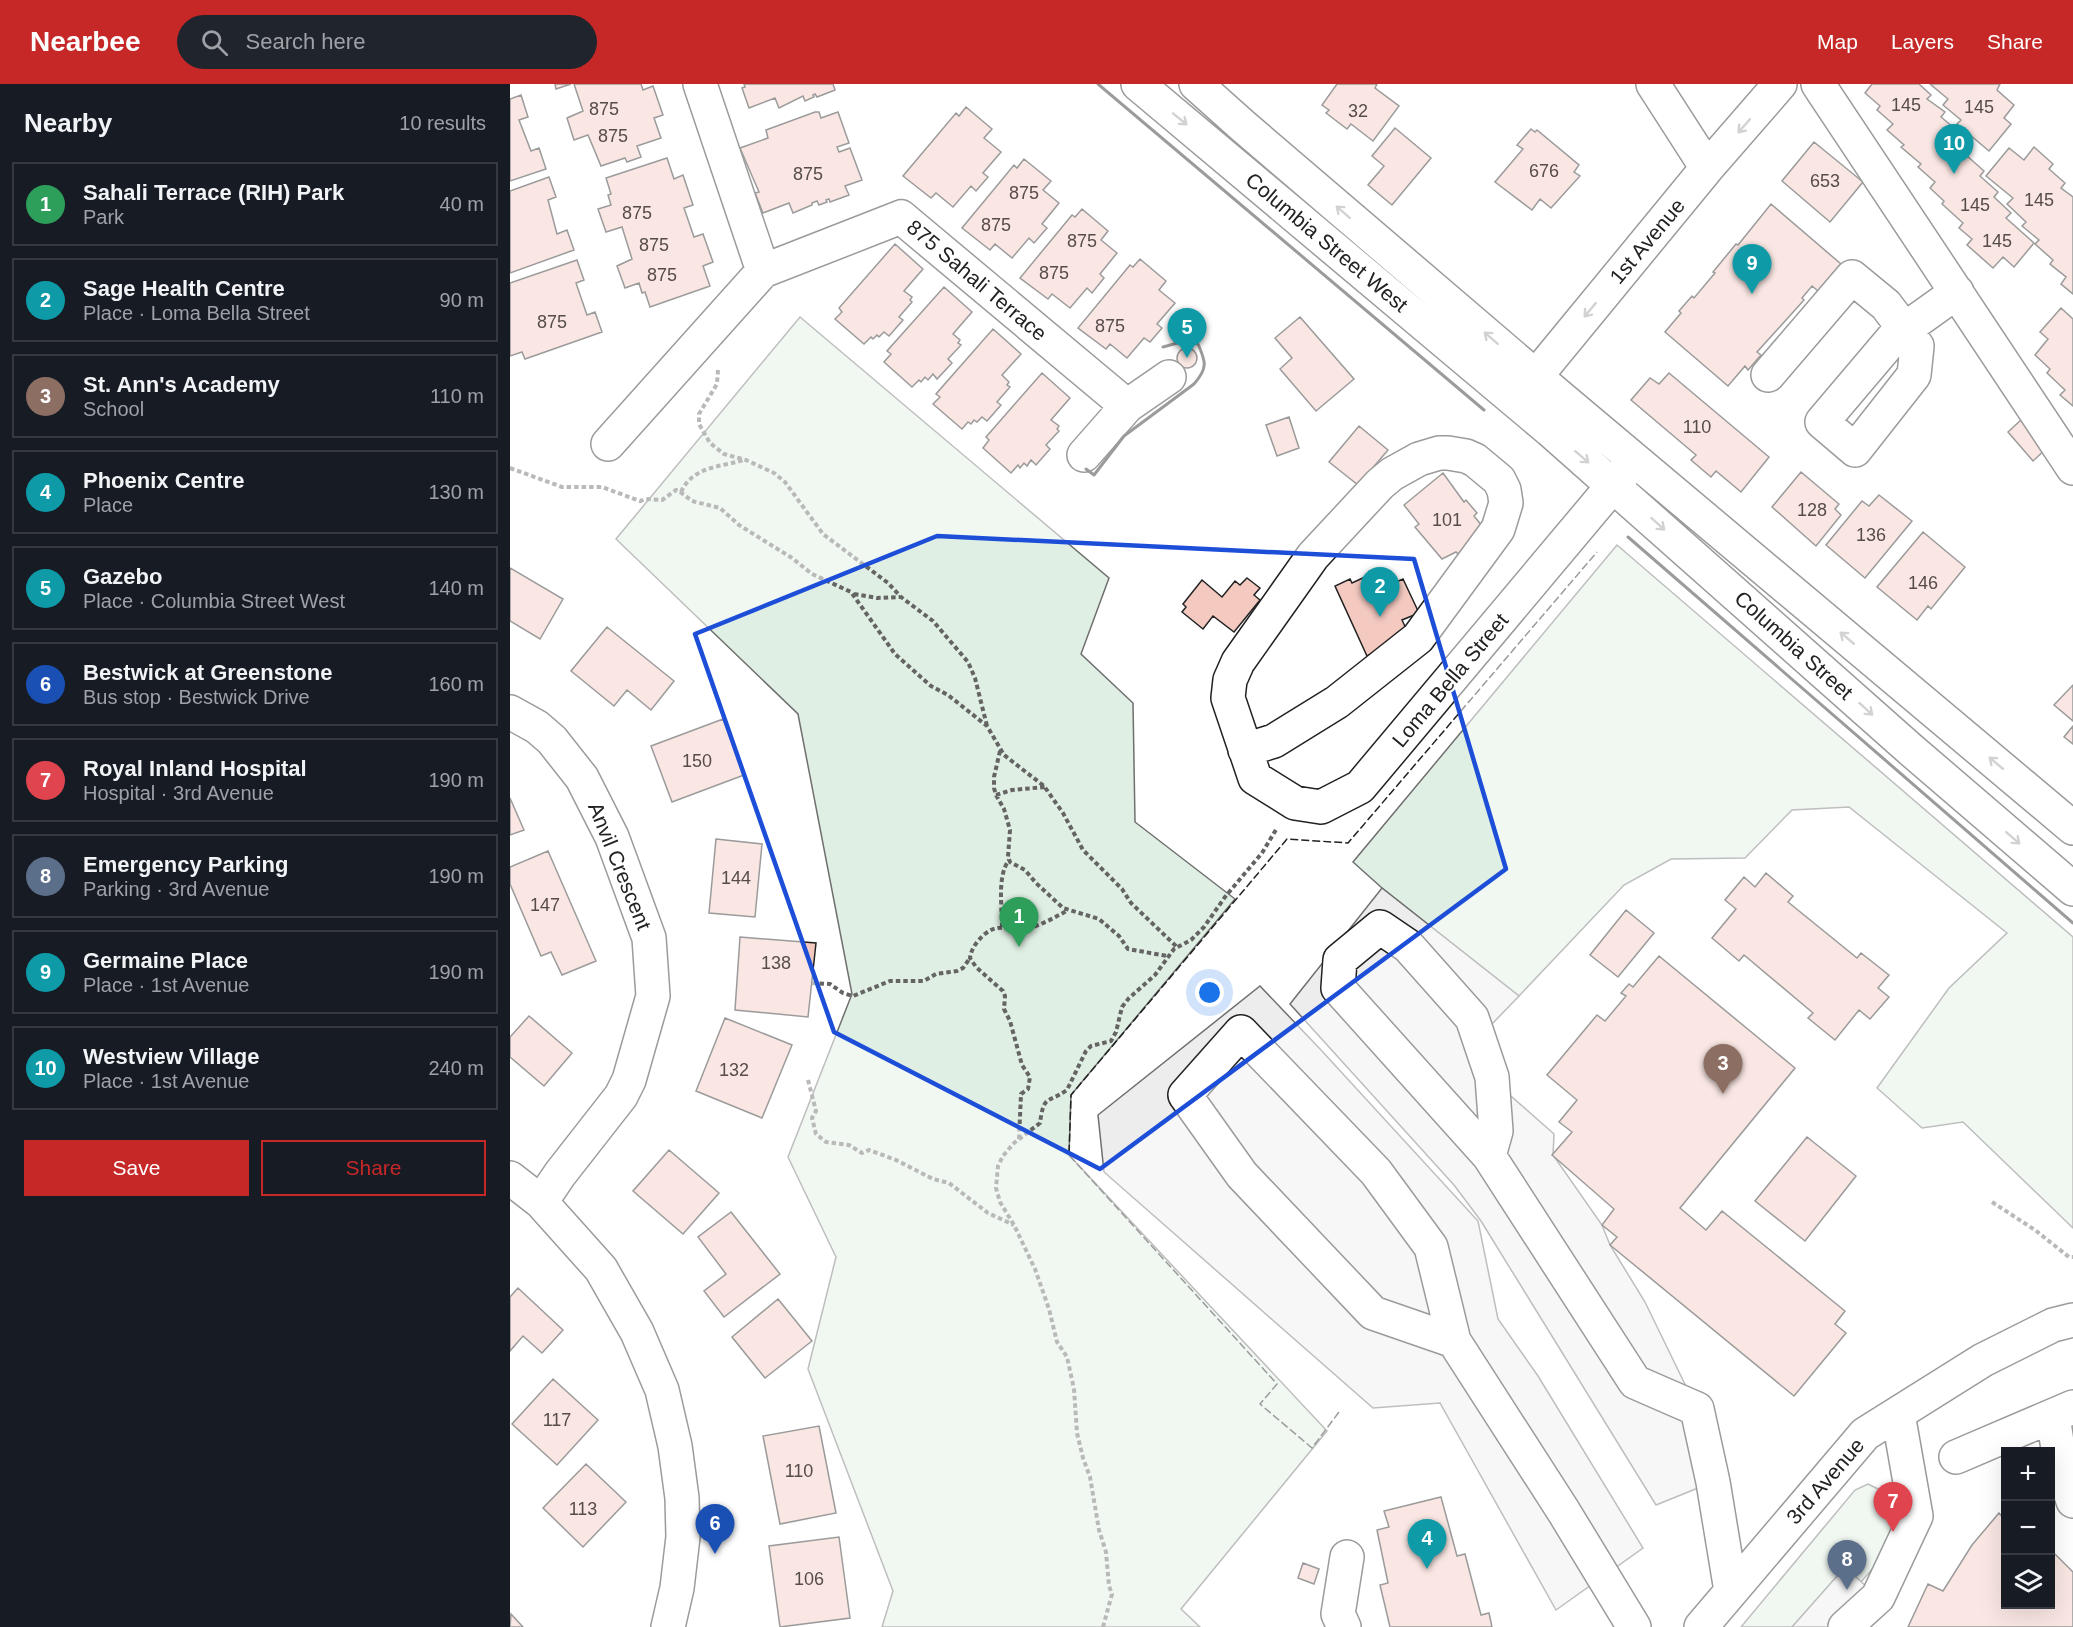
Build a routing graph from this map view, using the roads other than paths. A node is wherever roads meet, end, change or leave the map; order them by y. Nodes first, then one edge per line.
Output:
1 (700, 84) edge
2 (1138, 84) edge
3 (1196, 84) edge
4 (1653, 84) edge
5 (1780, 84) edge
6 (1818, 84) edge
7 (1707, 168) junction
8 (763, 271) junction
9 (1958, 292) junction
10 (1768, 375) dead end
11 (1169, 377) dead end
12 (1526, 388) junction
13 (1127, 406) junction
14 (608, 444) dead end
15 (1084, 455) dead end
16 (1634, 459) junction
17 (2073, 468) edge
18 (1614, 485) junction
19 (510, 712) edge
20 (1245, 750) junction
21 (2073, 828) edge
22 (2073, 890) edge
23 (1489, 1156) junction
24 (510, 1178) edge
25 (541, 1202) junction
26 (2073, 1320) edge
27 (1454, 1341) junction
28 (2063, 1412) edge
29 (1898, 1414) junction
30 (1956, 1457) dead end
31 (2073, 1501) edge
32 (1347, 1557) dead end
33 (1731, 1592) junction
34 (1878, 1612) edge
35 (668, 1627) edge
36 (1344, 1627) edge
37 (1634, 1627) edge
38 (1701, 1627) edge
39 (1845, 1627) edge

1 - 8 street
2 -> 12 street, Columbia Street West
12 -> 3 street, Columbia Street West
4 - 7 street
5 -> 7 street, 1st Avenue
6 - 9 street
7 -> 12 street, 1st Avenue
8 - 13 street, 875 Sahali Terrace
8 - 14 street, 875 Sahali Terrace
9 - 10 street
9 - 17 street
11 - 13 street
12 - 16 street, Columbia Street
12 -> 18 street, Columbia Street
13 - 15 street
16 - 18 street, Loma Bella Street
21 -> 16 street, Columbia Street
18 - 20 street, Loma Bella Street
18 -> 22 street, Columbia Street
19 - 25 street, Anvil Crescent
20 - 20 street, Loma Bella Street
23 - 23 street
23 - 33 street
24 - 25 street
25 - 35 street
26 - 29 street, 3rd Avenue
27 - 27 street
27 - 37 street
28 - 30 street
28 - 31 street
29 - 33 street, 3rd Avenue
29 - 34 street
32 - 36 street
33 - 38 street, 3rd Avenue
34 - 39 street

